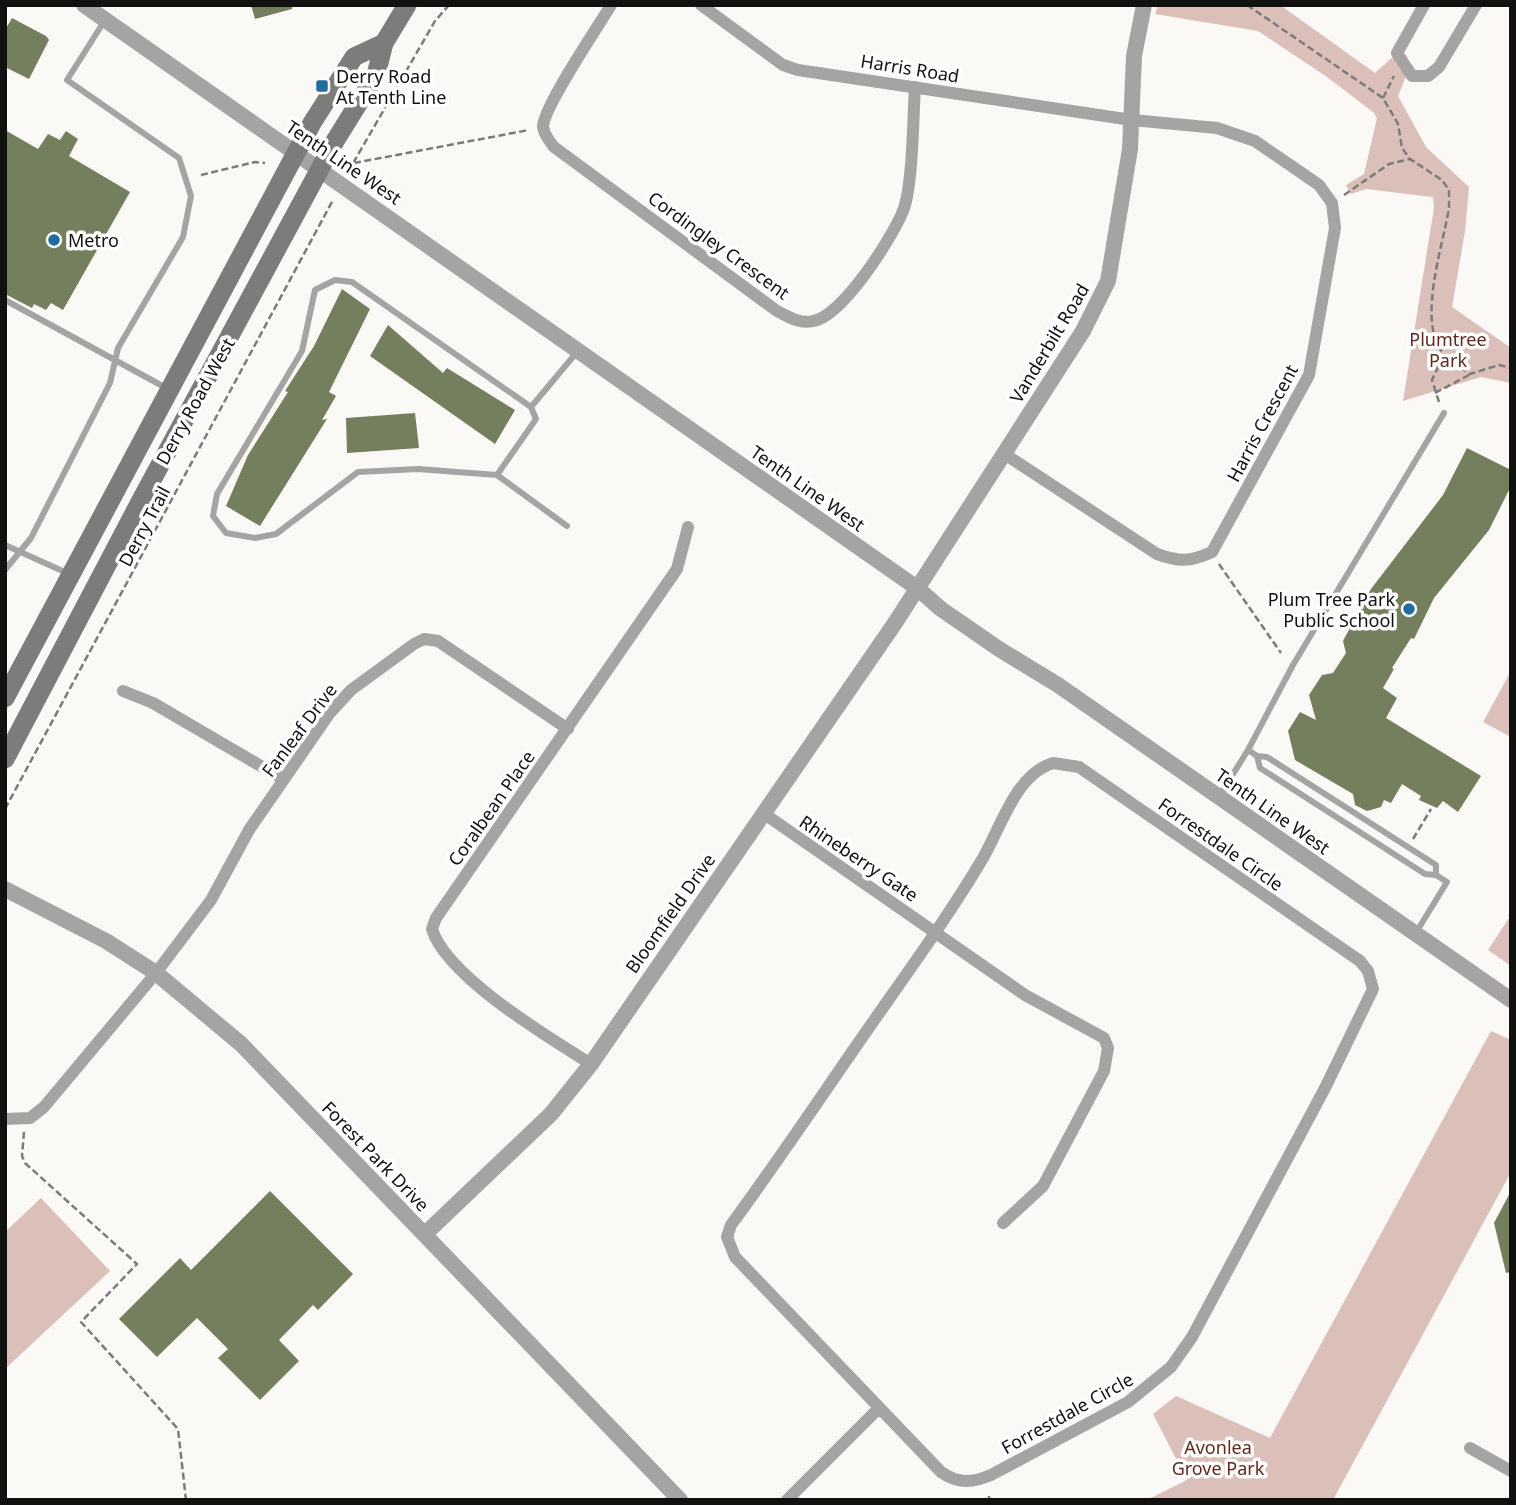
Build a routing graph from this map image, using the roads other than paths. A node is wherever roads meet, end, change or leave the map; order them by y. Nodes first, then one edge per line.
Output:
1 (84, 5) edge
2 (407, 5) edge
3 (611, 5) edge
4 (701, 5) edge
5 (1144, 5) edge
6 (1424, 5) edge
7 (1476, 5) edge
8 (105, 20) junction
9 (384, 43) junction
10 (915, 86) junction
11 (1132, 120) junction
12 (296, 153) junction
13 (320, 169) junction
14 (5, 300) edge
15 (577, 352) junction
16 (117, 361) junction
17 (170, 390) junction
18 (531, 407) junction
19 (1444, 413) road end
20 (1003, 453) junction
21 (497, 475) junction
22 (567, 526) dead end
23 (688, 527) dead end
24 (5, 545) edge
25 (19, 551) junction
26 (5, 570) edge
27 (72, 575) junction
28 (917, 588) junction
29 (123, 691) dead end
30 (5, 698) edge
31 (568, 729) junction
32 (1248, 750) junction
33 (1257, 756) junction
34 (5, 759) edge
35 (283, 779) junction
36 (1219, 797) junction
37 (764, 813) junction
38 (1436, 874) junction
39 (5, 889) edge
40 (935, 932) junction
41 (1415, 934) junction
42 (156, 973) junction
43 (1511, 1000) edge
44 (591, 1064) junction
45 (5, 1119) edge
46 (1003, 1223) dead end
47 (425, 1234) junction
48 (879, 1408) junction
49 (1470, 1448) dead end
50 (1511, 1471) edge
51 (680, 1500) edge
52 (787, 1500) edge

1 - 8 street, Tenth Line West
2 - 9 main road, Derry Road West
3 - 10 street, Cordingley Crescent
4 - 10 street, Harris Road
5 - 11 street, Vanderbilt Road
6 - 7 street
8 - 12 street, Tenth Line West
8 - 16 lane
9 - 12 main road, Derry Road West
9 - 13 main road, Derry Road West
10 - 11 street, Harris Road
11 - 20 street, Vanderbilt Road
11 - 20 street, Harris Crescent
12 - 13 street, Tenth Line West
12 - 17 main road, Derry Road West
13 - 15 street, Tenth Line West
13 - 34 main road, Derry Road West
14 - 16 lane
15 - 18 lane
15 - 28 street, Tenth Line West
16 - 17 lane
16 - 25 lane
17 - 27 main road, Derry Road West
18 - 21 lane
18 - 21 lane
19 - 32 lane
20 - 28 street, Vanderbilt Road
21 - 22 lane
23 - 31 street, Coralbean Place
24 - 25 lane
25 - 26 lane
25 - 27 lane
27 - 30 main road, Derry Road West
28 - 36 street, Tenth Line West
28 - 37 street, Bloomfield Drive
29 - 35 street
31 - 35 street, Fanleaf Drive
31 - 44 street, Coralbean Place
32 - 33 lane
32 - 36 lane
33 - 38 lane
33 - 38 lane
35 - 42 street, Fanleaf Drive
36 - 41 street, Tenth Line West
37 - 40 street, Rhineberry Gate
37 - 44 street, Bloomfield Drive
38 - 41 lane
39 - 42 street, Forest Park Drive
40 - 46 street, Rhineberry Gate
40 - 48 street, Forrestdale Circle
40 - 48 street, Forrestdale Circle
41 - 43 street, Tenth Line West
42 - 45 street, Fanleaf Drive
42 - 47 street, Forest Park Drive
44 - 47 street, Bloomfield Drive
47 - 51 street, Forest Park Drive
48 - 52 street
49 - 50 street

